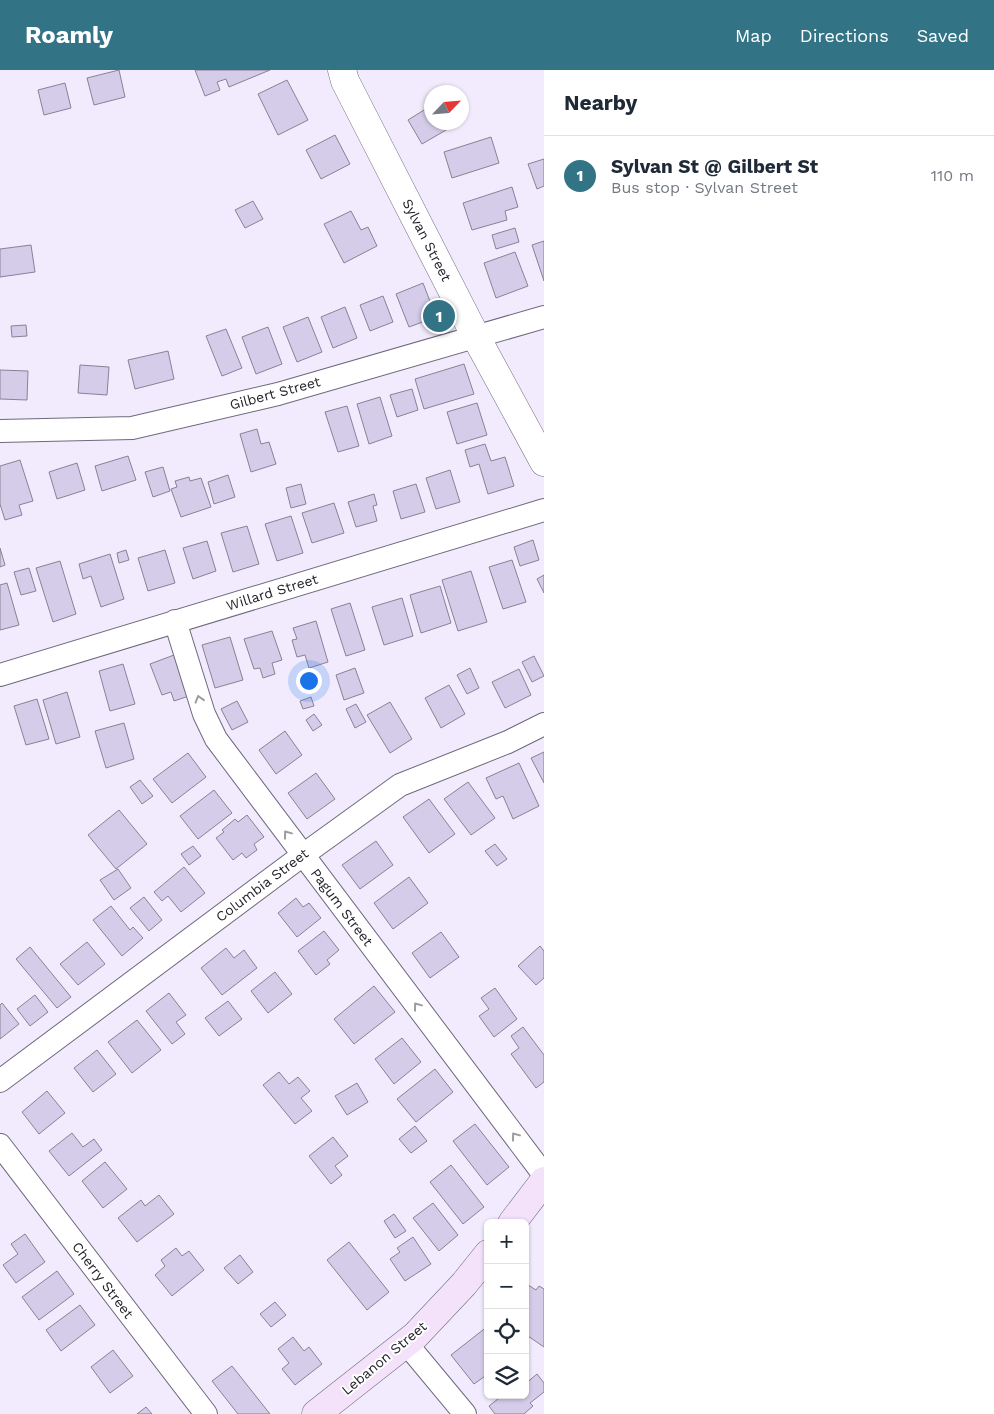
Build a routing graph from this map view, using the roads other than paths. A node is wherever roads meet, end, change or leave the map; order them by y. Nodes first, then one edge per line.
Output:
1 (342, 70) edge
2 (544, 317) edge
3 (476, 336) junction
4 (0, 431) edge
5 (544, 462) edge
6 (544, 510) edge
7 (175, 621) junction
8 (0, 675) edge
9 (544, 724) edge
10 (303, 855) junction
11 (0, 1081) edge
12 (0, 1145) edge
13 (544, 1174) edge
14 (544, 1181) edge
15 (515, 1219) edge
16 (484, 1259) edge
17 (406, 1343) junction
18 (206, 1414) edge
19 (316, 1414) edge
20 (465, 1414) edge

1 - 3 street, Sylvan Street
2 - 3 street, Gilbert Street
3 - 4 street, Gilbert Street
3 - 5 street, Sylvan Street
6 - 7 street, Willard Street
7 - 8 street, Willard Street
10 -> 7 street, Pagum Street
9 - 10 street, Columbia Street
10 - 11 street, Columbia Street
13 -> 10 street, Pagum Street
12 - 18 street, Cherry Street
14 - 15 main road
16 - 17 main road, Lebanon Street
17 - 19 main road, Lebanon Street
17 - 20 street

